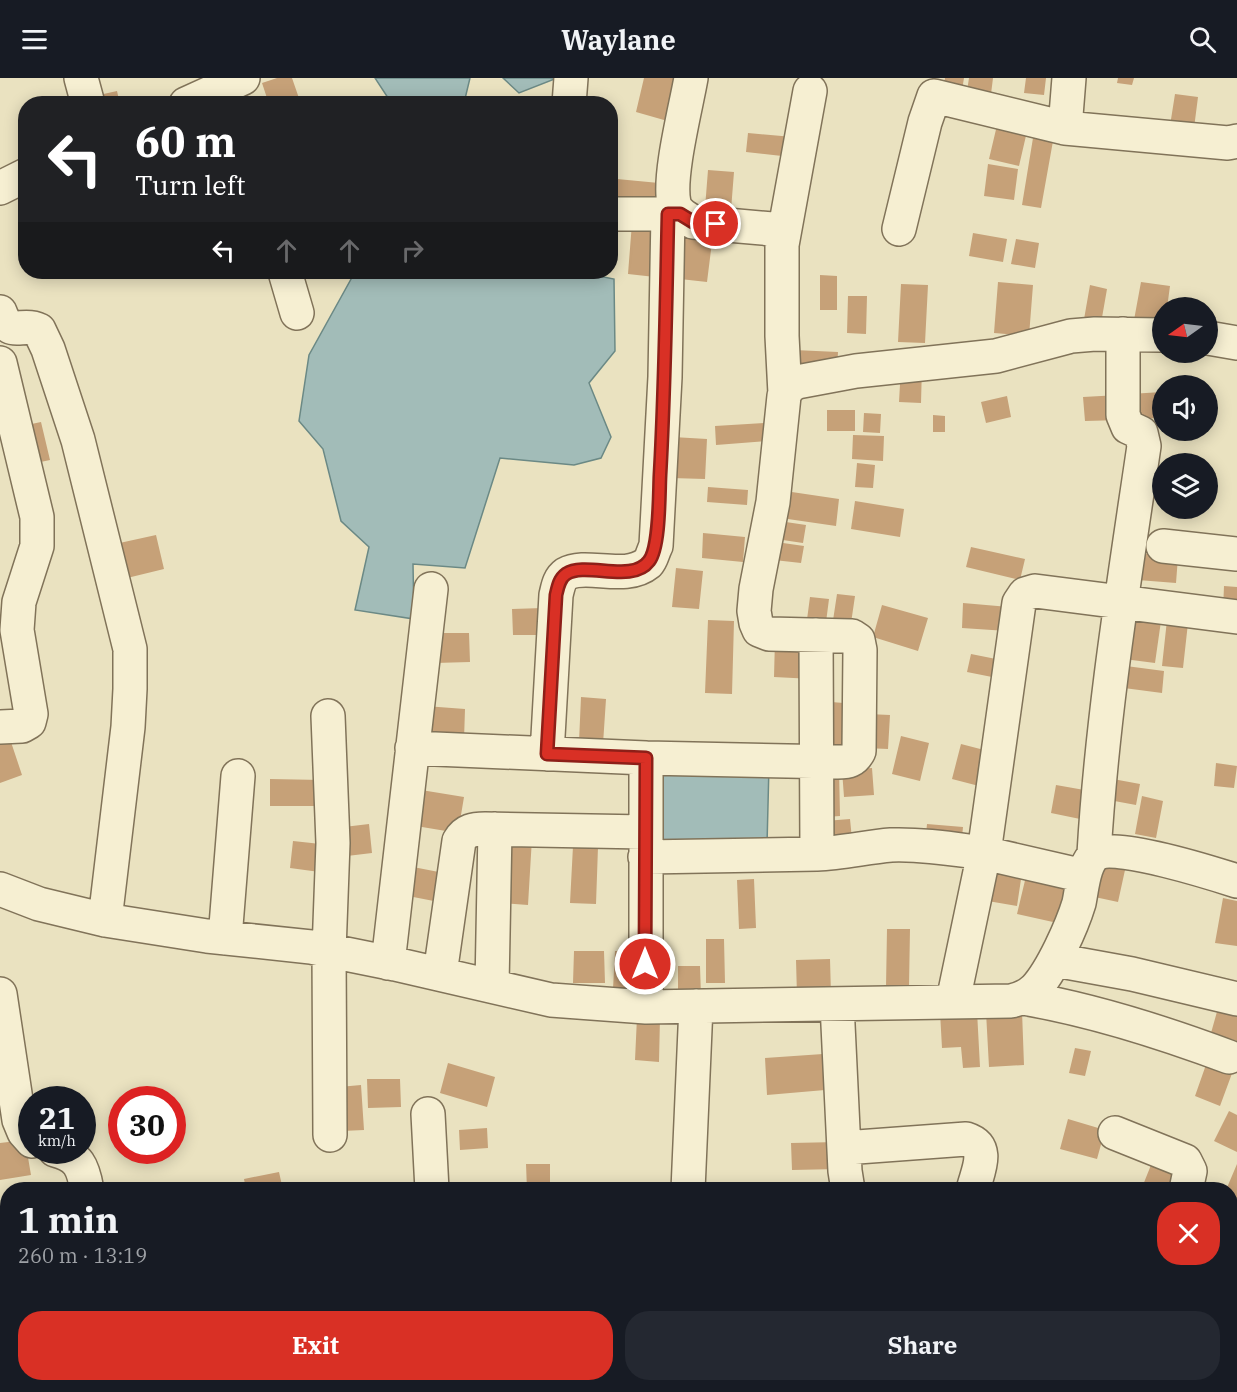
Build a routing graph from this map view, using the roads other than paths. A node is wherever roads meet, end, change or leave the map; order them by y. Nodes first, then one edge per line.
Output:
1 (81, 78) edge
2 (571, 78) edge
3 (691, 78) edge
4 (1069, 78) edge
5 (936, 87) edge
6 (810, 91) dead end
7 (86, 96) edge
8 (570, 96) edge
9 (1065, 128) junction
10 (1237, 141) edge
11 (18, 179) edge
12 (0, 188) edge
13 (618, 214) edge
14 (674, 214) junction
15 (899, 229) dead end
16 (784, 230) junction
17 (287, 279) edge
18 (297, 313) dead end
19 (1, 317) edge
20 (1123, 334) junction
21 (1152, 335) edge
22 (1218, 340) edge
23 (1237, 343) edge
24 (0, 363) edge
25 (785, 393) junction
26 (1163, 546) dead end
27 (1237, 554) edge
28 (432, 589) dead end
29 (1120, 602) junction
30 (1237, 618) edge
31 (816, 635) junction
32 (328, 716) dead end
33 (0, 727) edge
34 (412, 748) junction
35 (547, 754) junction
36 (646, 758) junction
37 (818, 762) junction
38 (238, 776) dead end
39 (495, 829) junction
40 (645, 845) junction
41 (984, 853) junction
42 (817, 854) junction
43 (1089, 865) junction
44 (1237, 881) edge
45 (0, 890) edge
46 (105, 920) junction
47 (225, 938) junction
48 (329, 951) junction
49 (1055, 960) junction
50 (388, 963) junction
51 (440, 974) junction
52 (492, 986) junction
53 (0, 994) edge
54 (1023, 998) junction
55 (1237, 999) edge
56 (953, 1001) junction
57 (837, 1004) junction
58 (696, 1006) junction
59 (646, 1007) junction
60 (1229, 1057) dead end
61 (18, 1113) edge
62 (428, 1114) dead end
63 (1115, 1132) dead end
64 (330, 1135) dead end
65 (844, 1148) junction
66 (79, 1164) edge
67 (85, 1182) edge
68 (432, 1182) edge
69 (688, 1182) edge
70 (846, 1182) edge
71 (975, 1182) edge
72 (1188, 1182) edge

1 - 7 street
2 - 8 street
3 - 14 street
4 - 9 street
5 - 9 street
5 - 15 street
6 - 16 street
9 - 10 street
11 - 12 street
13 - 14 street
14 - 16 street
14 - 35 street
16 - 25 street
17 - 18 street
19 - 46 street
20 - 21 street
20 - 25 street
20 - 29 street
22 - 23 street
24 - 33 street
25 - 31 street
26 - 27 street
28 - 34 street
29 - 30 street
29 - 41 street
29 - 43 street
31 - 37 street
31 - 37 street
32 - 48 street
34 - 35 street
34 - 50 street
35 - 36 street
36 - 37 street
36 - 40 street
37 - 42 street
38 - 47 street
39 - 40 street
39 - 51 street
39 - 52 street
40 - 42 street
40 - 59 street
41 - 42 street
41 - 43 street
41 - 56 street
43 - 44 street
43 - 49 street
45 - 46 street
46 - 47 street
47 - 48 street
48 - 50 street
48 - 64 street
49 - 54 street
49 - 55 street
50 - 51 street
51 - 52 street
52 - 59 street
53 - 61 street
54 - 56 street
54 - 60 street
56 - 57 street
57 - 58 street
57 - 65 street
58 - 59 street
58 - 69 street
62 - 68 street
63 - 72 street
65 - 70 street
65 - 71 street
66 - 67 street

